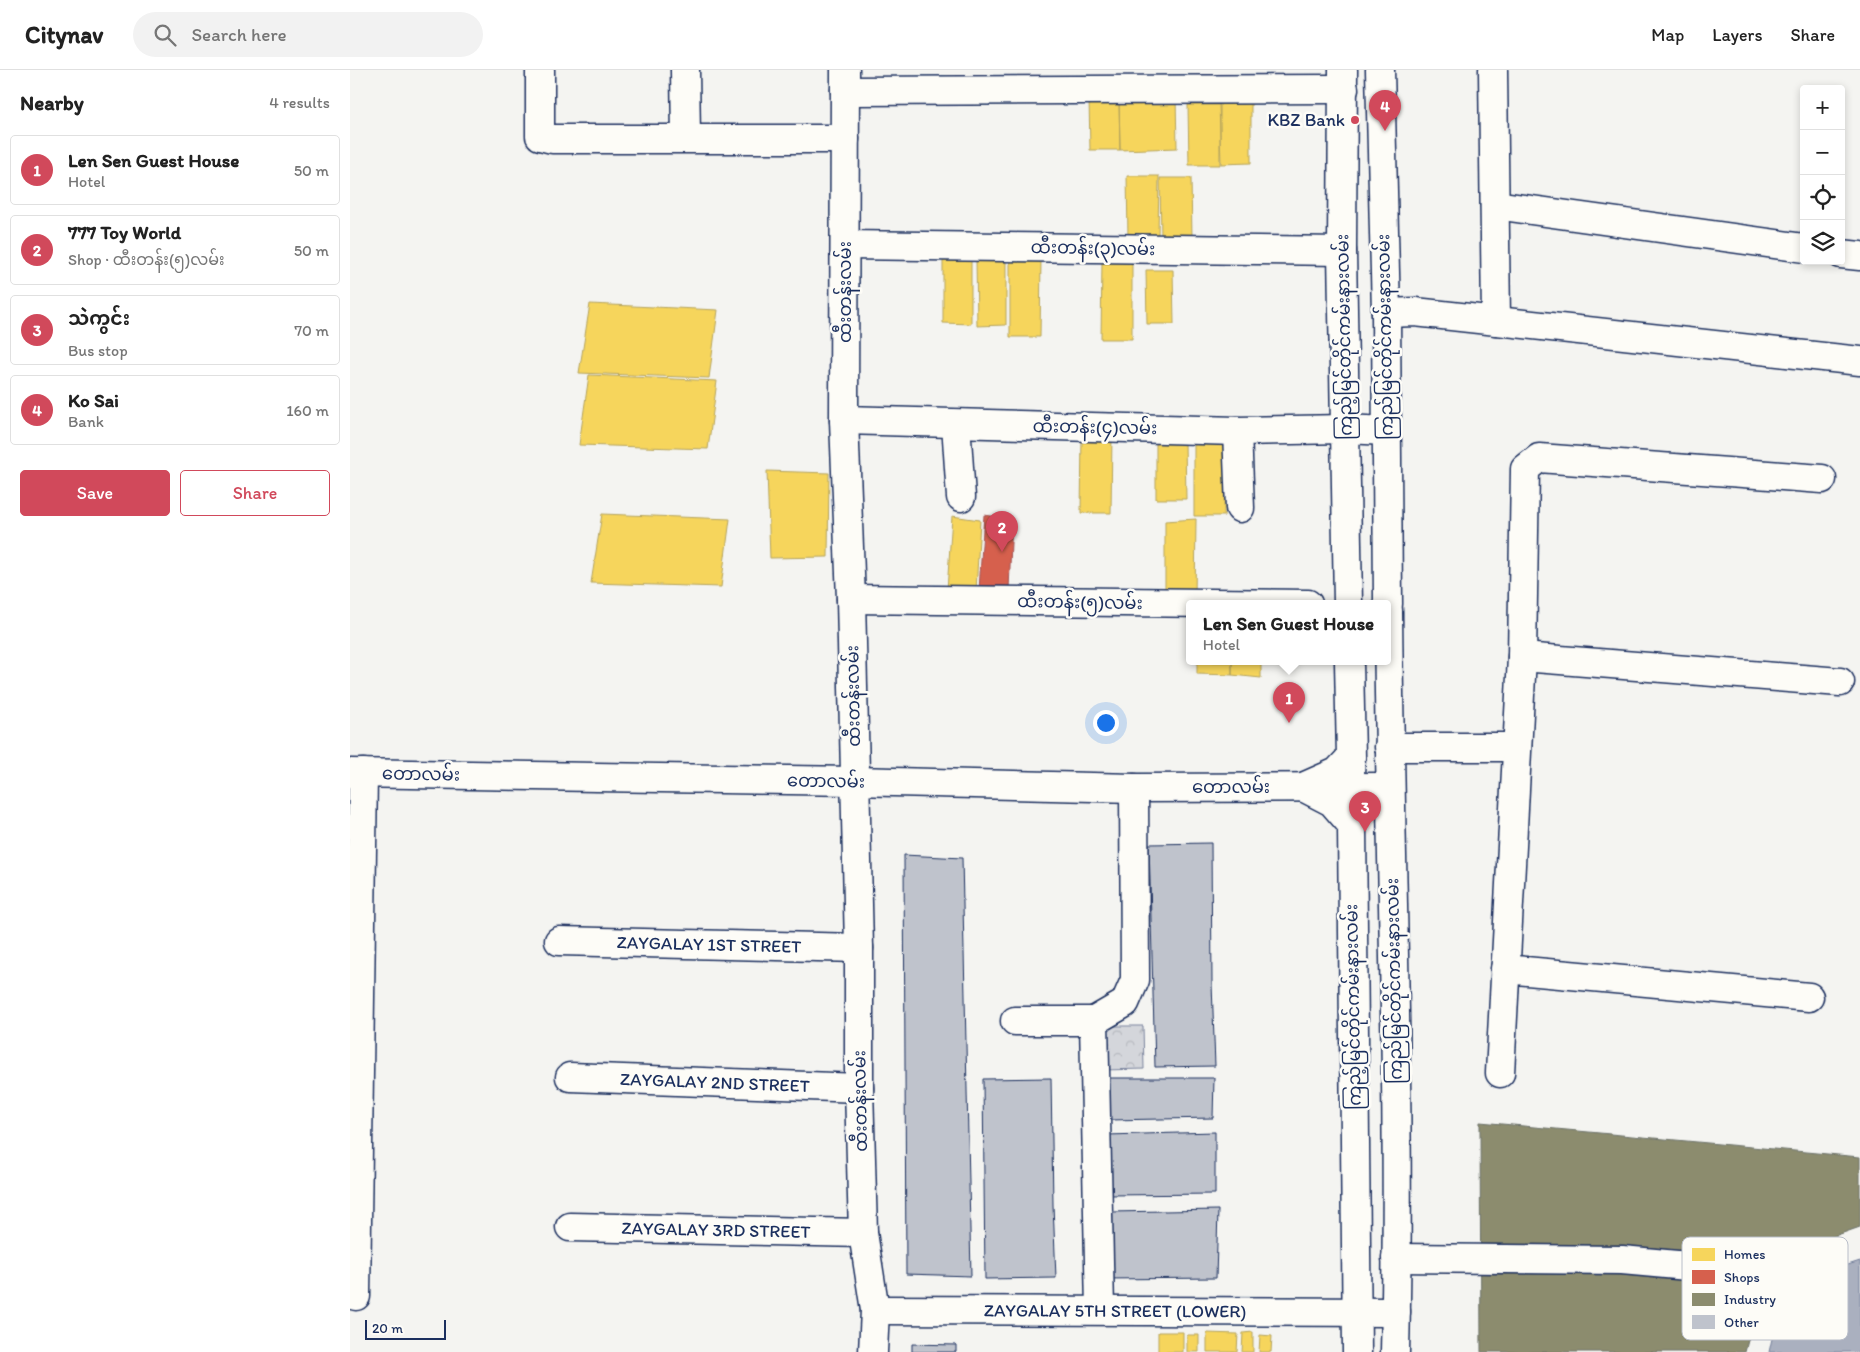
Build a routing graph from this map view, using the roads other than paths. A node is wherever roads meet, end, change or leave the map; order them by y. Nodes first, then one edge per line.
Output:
1 (540, 70) edge
2 (685, 70) edge
3 (1380, 70) edge
4 (1493, 70) edge
5 (1343, 80) edge
6 (845, 81) edge
7 (686, 138) junction
8 (845, 138) junction
9 (1495, 205) junction
10 (845, 245) junction
11 (1800, 247) edge
12 (1342, 251) junction
13 (1845, 254) edge
14 (1860, 256) edge
15 (1386, 313) junction
16 (1496, 321) junction
17 (1860, 361) edge
18 (844, 420) junction
19 (956, 424) junction
20 (1346, 429) junction
21 (1237, 431) junction
22 (1386, 431) junction
23 (1822, 479) dead end
24 (961, 497) dead end
25 (1240, 508) dead end
26 (852, 600) junction
27 (1348, 600) edge
28 (1388, 600) edge
29 (1186, 603) edge
30 (1522, 657) junction
31 (1349, 665) edge
32 (1388, 665) edge
33 (1840, 682) dead end
34 (1389, 747) junction
35 (1517, 747) junction
36 (1351, 757) junction
37 (356, 773) edge
38 (854, 781) junction
39 (1303, 787) junction
40 (1390, 787) junction
41 (1134, 788) junction
42 (1349, 788) junction
43 (1352, 825) junction
44 (559, 941) dead end
45 (859, 948) junction
46 (1353, 961) junction
47 (1394, 961) junction
48 (1506, 969) junction
49 (1809, 997) dead end
50 (1015, 1021) dead end
51 (1094, 1021) junction
52 (1500, 1073) dead end
53 (570, 1078) dead end
54 (859, 1088) junction
55 (570, 1227) dead end
56 (863, 1233) junction
57 (1396, 1258) junction
58 (1682, 1265) edge
59 (356, 1296) dead end
60 (875, 1310) junction
61 (1100, 1310) junction
62 (1356, 1312) junction
63 (1396, 1312) junction
64 (873, 1352) edge
65 (1357, 1352) edge
66 (1395, 1352) edge

1 - 7 street
2 - 7 street
3 - 15 street, ကြည်မြင်တိုင်ကမ်းနားလမ်း
4 - 9 street
5 - 6 street
5 - 12 street, ကြည့်မြင်တိုင်ကမ်းနားလမ်း
6 - 8 street, ထီးတန်းလမ်း
7 - 8 street
8 - 10 street, ထီးတန်းလမ်း
9 - 11 street
9 - 16 street
10 - 12 street, ထီးတန်း(၃)လမ်း
10 - 18 street, ထီးတန်းလမ်း
12 - 20 street, ကြည့်မြင်တိုင်ကမ်းနားလမ်း
13 - 14 street
15 - 16 street
15 - 22 street, ကြည်မြင်တိုင်ကမ်းနားလမ်း
16 - 17 street
18 - 19 street, ထီးတန်း(၄)လမ်း
18 - 26 street, ထီးတန်းလမ်း
19 - 21 street, ထီးတန်း(၄)လမ်း
19 - 24 street
20 - 21 street, ထီးတန်း(၄)လမ်း
20 - 22 street, ထီးတန်း(၄)လမ်း
20 - 27 street, ကြည့်မြင်တိုင်ကမ်းနားလမ်း
21 - 25 street
22 - 28 street, ကြည်မြင်တိုင်ကမ်းနားလမ်း
23 - 30 street
26 - 29 street, ထီးတန်း(၅)လမ်း
26 - 38 street, ထီးတန်းလမ်း
30 - 33 street
30 - 35 street
31 - 36 street, ကြည့်မြင်တိုင်ကမ်းနားလမ်း
32 - 34 street, ကြည်မြင်တိုင်ကမ်းနားလမ်း
34 - 35 street
34 - 40 street, ကြည်မြင်တိုင်ကမ်းနားလမ်း
35 - 48 street
36 - 39 street
36 - 42 street, ကြည့်မြင်တိုင်ကမ်းနားလမ်း
37 - 38 street, တောလမ်း
37 - 59 street
38 - 41 street, တောလမ်း
38 - 45 street, ထီးတန်းလမ်း
39 - 41 street, တောလမ်း
39 - 42 street, တောလမ်း
39 - 43 street
40 - 42 street, တောလမ်း
40 - 47 street, ကြည်မြင်တိုင်ကမ်းနားလမ်း
41 - 51 street
42 - 43 street, ကြည့်မြင်တိုင်ကမ်းနားလမ်း
43 - 46 street, ကြည့်မြင်တိုင်ကမ်းနားလမ်း
44 - 45 street, ZAYGALAY 1ST STREET
45 - 54 street, ထီးတန်းလမ်း
46 - 47 street
46 - 62 street, ကြည့်မြင်တိုင်ကမ်းနားလမ်း
47 - 57 street, ကြည်မြင်တိုင်ကမ်းနားလမ်း
48 - 49 street
48 - 52 street
50 - 51 street
51 - 61 street
53 - 54 street, ZAYGALAY 2ND STREET
54 - 56 street, ထီးတန်းလမ်း
55 - 56 street, ZAYGALAY 3RD STREET
56 - 60 street, ထီးတန်းလမ်း
57 - 58 street
57 - 63 street, ကြည်မြင်တိုင်ကမ်းနားလမ်း
60 - 61 street, ZAYGALAY 5TH STREET (LOWER)
60 - 64 street, ထီးတန်းလမ်း
61 - 62 street, ZAYGALAY 5TH STREET (LOWER)
62 - 63 street, ZAYGALAY 5TH STREET (LOWER)
62 - 65 street, ကြည့်မြင်တိုင်ကမ်းနားလမ်း
63 - 66 street, ကြည်မြင်တိုင်ကမ်းနားလမ်း

